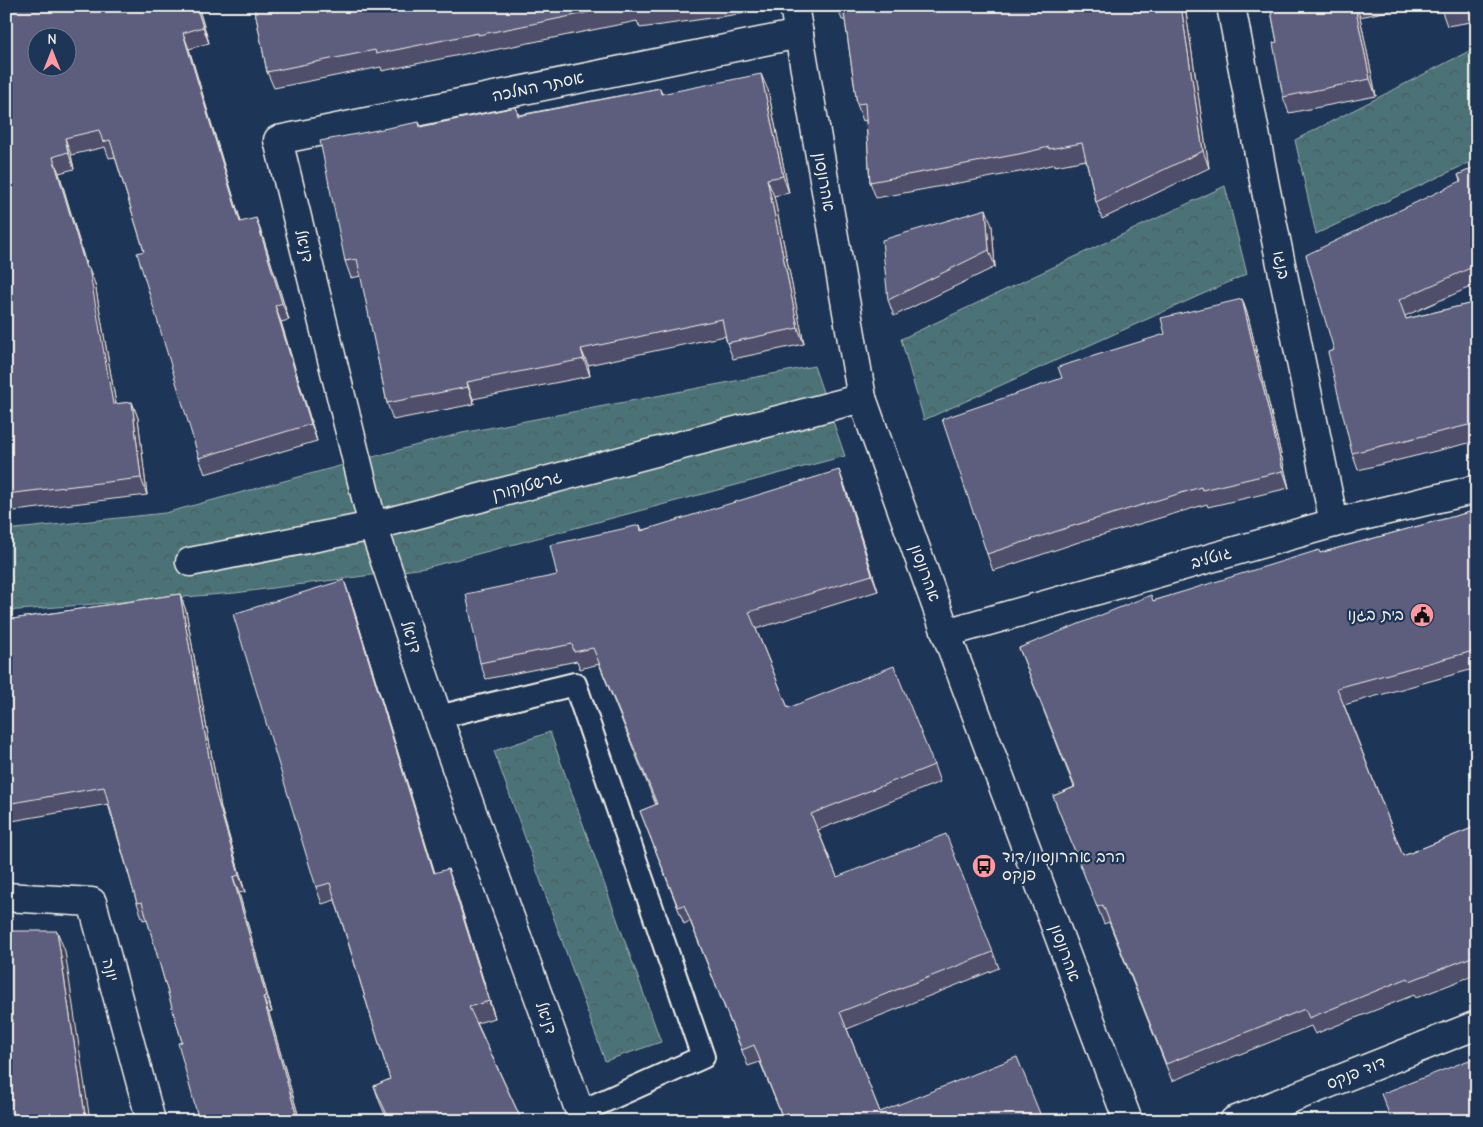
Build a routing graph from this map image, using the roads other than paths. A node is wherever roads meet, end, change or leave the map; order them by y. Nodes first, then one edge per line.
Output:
1 (794, 6) edge
2 (1231, 6) edge
3 (799, 34) junction
4 (278, 140) joint
5 (862, 398) junction
6 (1477, 489) edge
7 (1334, 523) junction
8 (373, 526) junction
9 (190, 562) dead end
10 (946, 633) junction
11 (438, 717) junction
12 (6, 897) edge
13 (1477, 1025) edge
14 (582, 1116) edge
15 (1247, 1118) edge
16 (151, 1121) edge
17 (1128, 1121) edge

1 - 3 street, אהרונסון
2 - 7 street, בנגו
3 - 4 street, אסתר המלכה
3 - 5 street, אהרונסון
4 - 8 street, דניאל
5 - 8 street, גרשטנקורן
5 - 10 street, אהרונסון
6 - 7 street, גוטליב
7 - 10 street, גוטליב
8 - 9 street, גרשטנקורן
8 - 11 street, דניאל
10 - 17 street, אהרונסון
11 - 14 street, דניאל
11 - 14 lane
12 - 16 street, יונה
13 - 15 street, דוד פנקס

